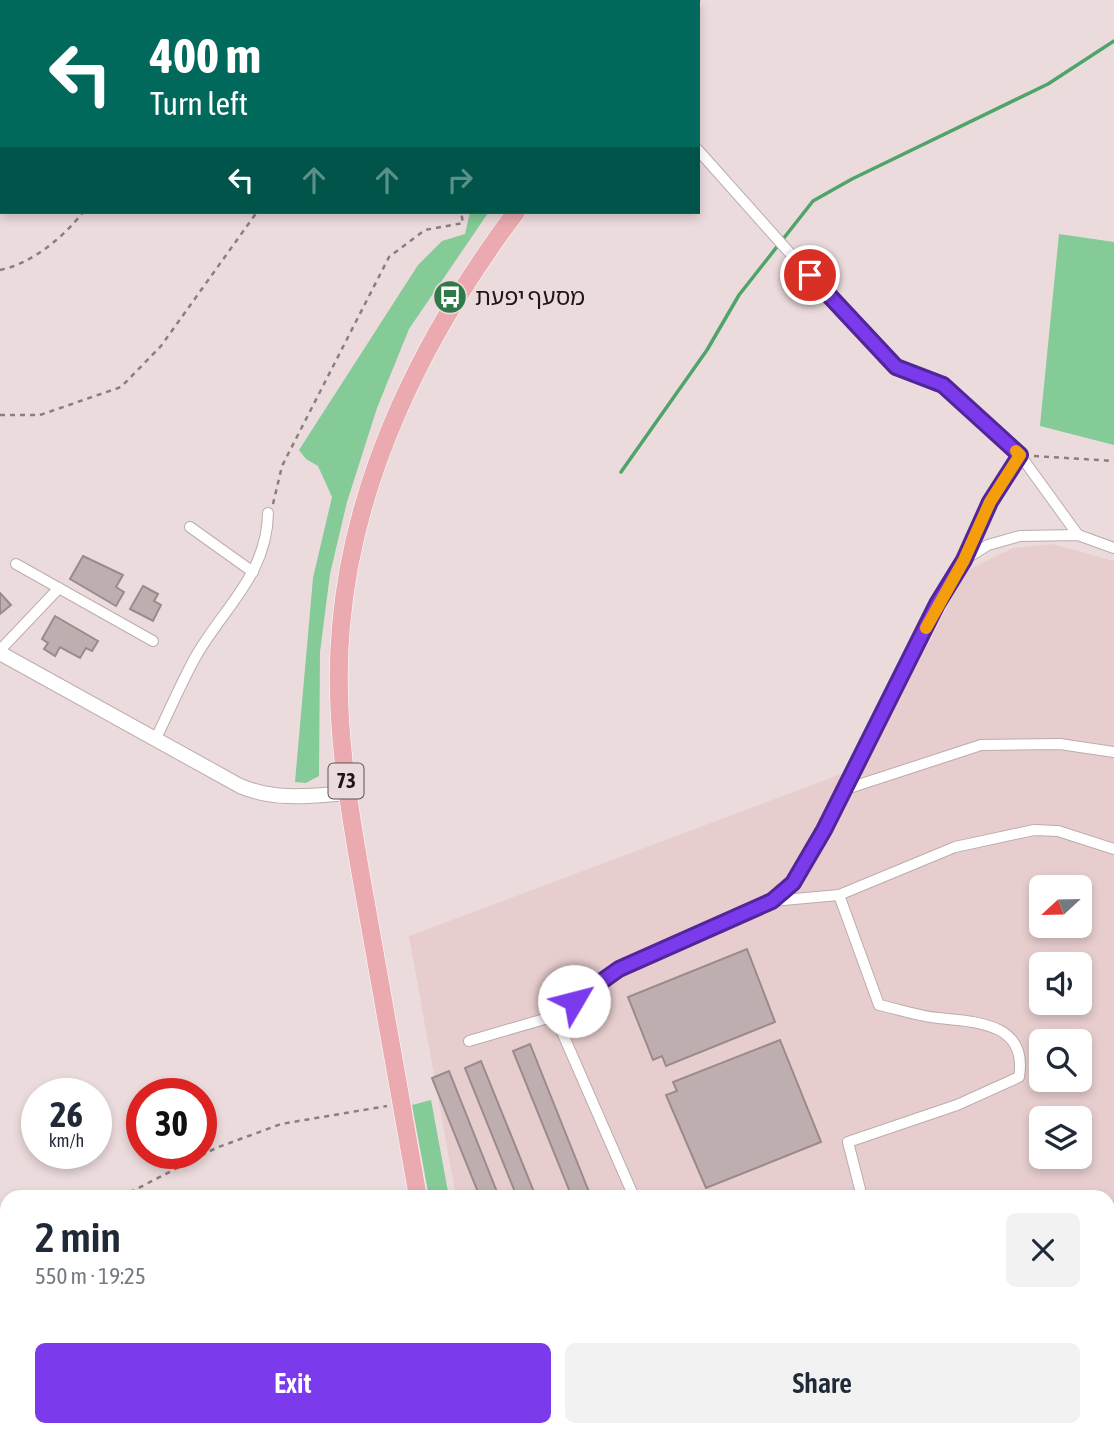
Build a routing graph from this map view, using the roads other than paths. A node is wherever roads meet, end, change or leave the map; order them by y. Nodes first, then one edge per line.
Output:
1 (700, 152) edge
2 (528, 214) edge
3 (510, 216) edge
4 (416, 372) junction
5 (1020, 455) junction
6 (268, 513) road end
7 (190, 527) dead end
8 (1079, 535) junction
9 (1114, 548) edge
10 (964, 560) junction
11 (16, 564) dead end
12 (253, 572) junction
13 (59, 588) junction
14 (153, 641) dead end
15 (0, 651) edge
16 (155, 740) junction
17 (1114, 752) edge
18 (843, 790) junction
19 (347, 793) junction
20 (1114, 849) edge
21 (839, 895) junction
22 (772, 901) junction
23 (555, 1016) junction
24 (469, 1041) dead end
25 (417, 1190) edge
26 (631, 1190) edge
27 (860, 1190) edge

1 - 5 street
2 - 4 highway, 73
3 - 4 highway, 73
4 - 19 highway, 73
5 - 8 street
5 - 10 street
6 - 12 street
7 - 12 street
8 - 9 street
8 - 10 street
10 - 18 street
11 - 13 street
12 - 16 street
13 - 14 street
13 - 15 street
15 - 16 street
16 - 19 street
17 - 18 street
18 - 22 street
19 - 25 highway, 73
20 - 21 street
21 - 22 street
21 - 27 street
22 - 23 street
23 - 24 street
23 - 26 street

